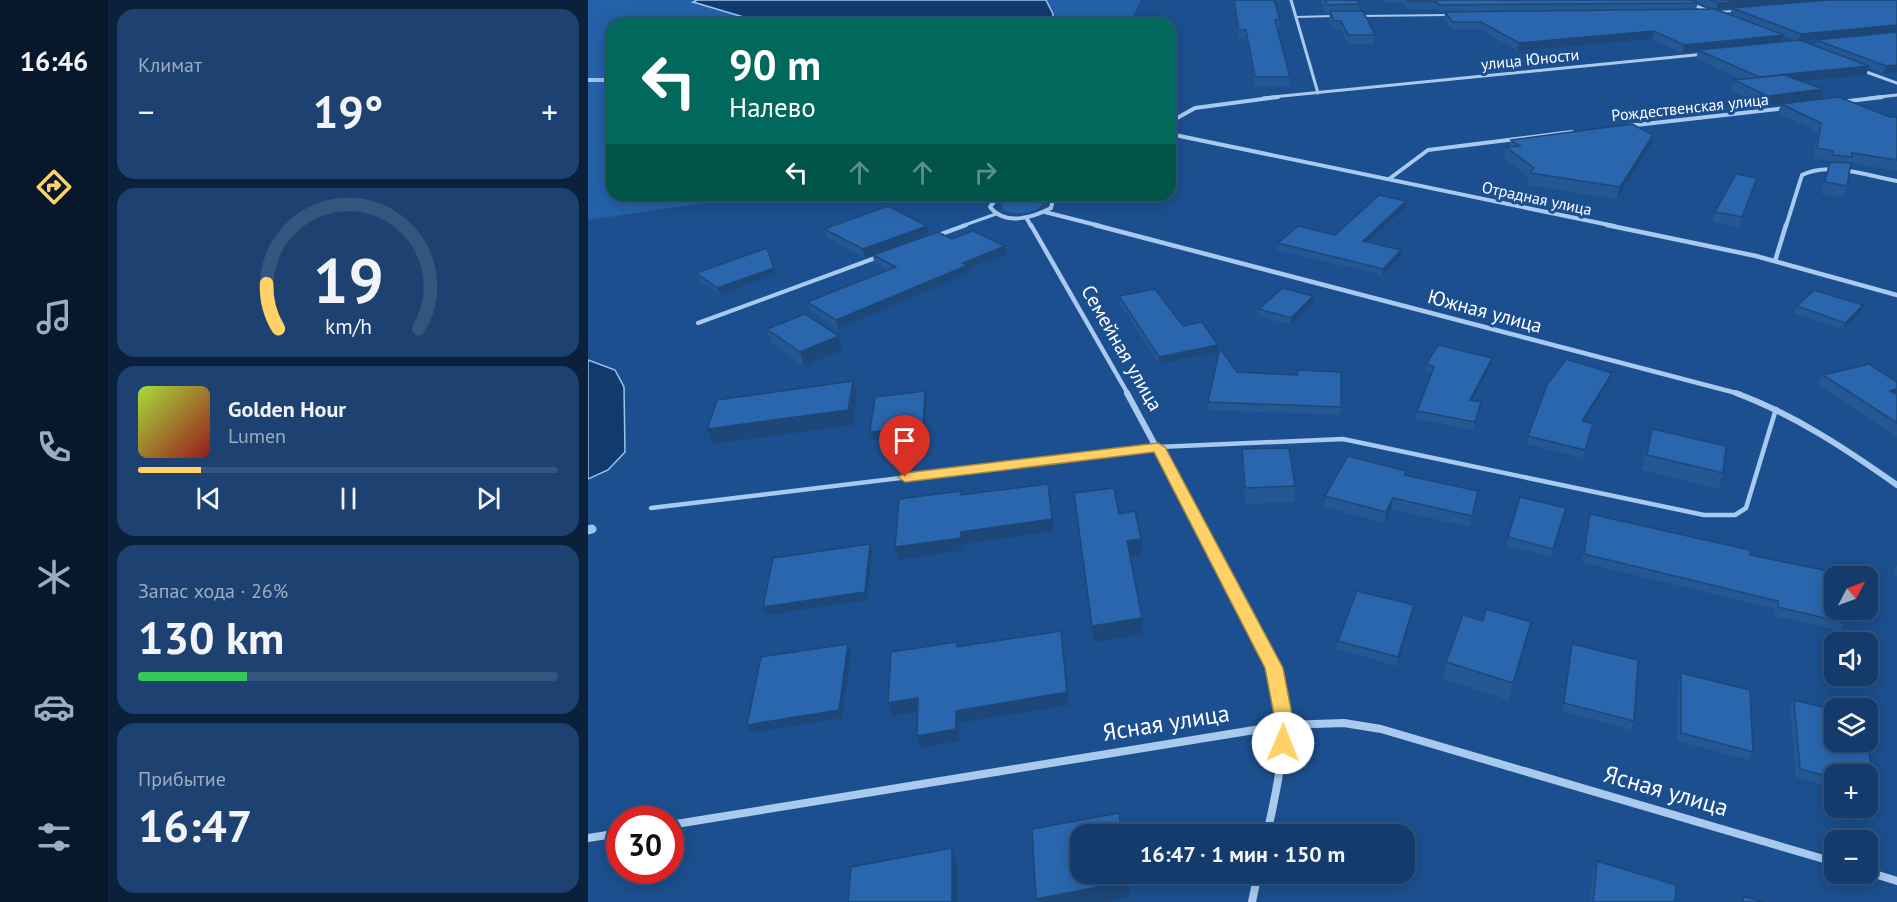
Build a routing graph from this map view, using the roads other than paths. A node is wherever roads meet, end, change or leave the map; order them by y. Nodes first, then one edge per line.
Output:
1 (1291, 0) edge
2 (1681, 0) edge
3 (1736, 11) edge
4 (1701, 13) edge
5 (1713, 13) junction
6 (1450, 15) edge
7 (1296, 16) junction
8 (1343, 16) edge
9 (1355, 16) edge
10 (1723, 17) edge
11 (1712, 53) edge
12 (1852, 66) edge
13 (1897, 83) edge
14 (1318, 93) junction
15 (1897, 96) edge
16 (1839, 102) edge
17 (1792, 107) edge
18 (1176, 119) edge
19 (1617, 127) edge
20 (1582, 131) edge
21 (1176, 135) edge
22 (1389, 179) junction
23 (1897, 181) edge
24 (996, 201) edge
25 (1053, 201) edge
26 (1045, 212) junction
27 (996, 214) junction
28 (1026, 217) junction
29 (930, 238) edge
30 (886, 254) edge
31 (1775, 261) junction
32 (1897, 295) edge
33 (698, 322) dead end
34 (1776, 408) junction
35 (1158, 447) junction
36 (1897, 485) edge
37 (651, 508) dead end
38 (1285, 725) junction
39 (684, 823) edge
40 (1269, 824) edge
41 (606, 835) edge
42 (588, 838) edge
43 (1824, 859) edge
44 (1878, 875) edge
45 (1897, 881) edge
46 (1256, 884) edge
47 (1252, 902) edge

1 - 7 street
2 - 5 street
3 - 5 lane
4 - 5 lane
5 - 10 street
6 - 9 lane
7 - 8 lane
7 - 14 street
11 - 14 street, улица Юности
12 - 13 street
14 - 18 street, улица Юности
15 - 16 street
17 - 19 street, Рождественская улица
20 - 22 street
21 - 22 street, Отрадная улица
22 - 31 street, Отрадная улица
23 - 31 street
24 - 27 street
25 - 26 street
26 - 28 street
26 - 34 street, Южная улица
27 - 28 street
27 - 29 lane
28 - 35 street, Семейная улица
30 - 33 lane
31 - 32 street, Отрадная улица
34 - 35 lane
34 - 36 street, Южная улица
35 - 37 lane
35 - 38 street, Семейная улица
38 - 39 street, Ясная улица
38 - 40 street, Семейная улица
38 - 43 street, Ясная улица
41 - 42 street
44 - 45 street
46 - 47 street

